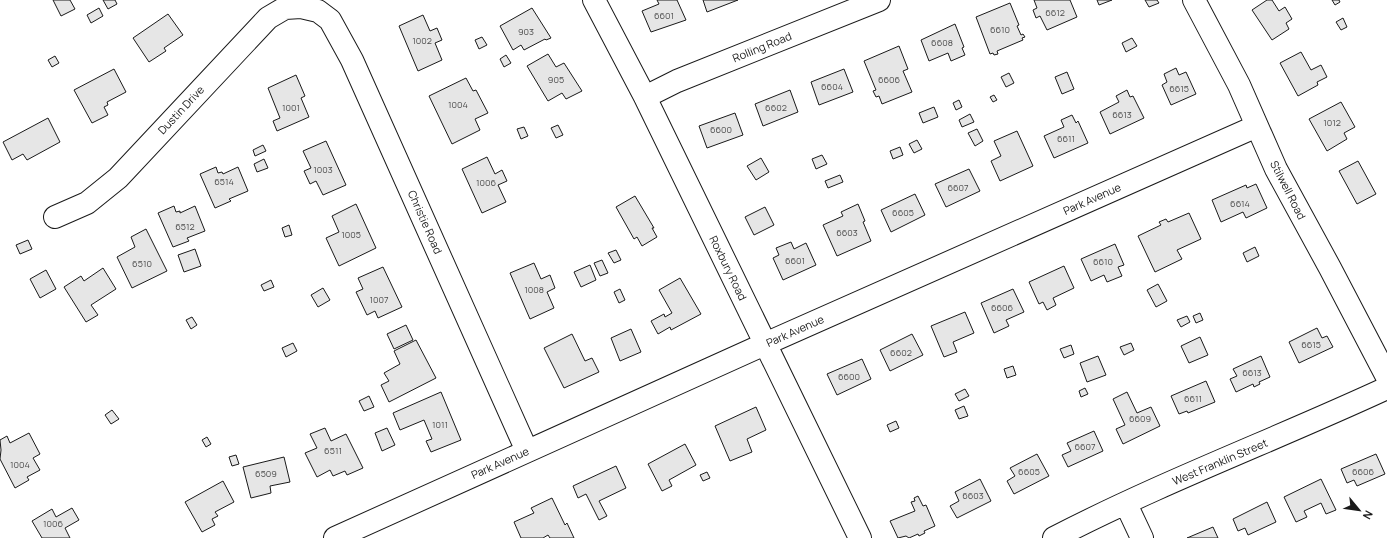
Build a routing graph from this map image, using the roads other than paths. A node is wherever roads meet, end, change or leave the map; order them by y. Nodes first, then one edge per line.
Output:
1 (594, 0) edge
2 (879, 0) edge
3 (1194, 0) edge
4 (307, 8) joint
5 (645, 97) junction
6 (1257, 126) junction
7 (55, 218) dead end
8 (765, 344) junction
9 (1387, 378) edge
10 (1387, 388) edge
11 (528, 451) junction
12 (1126, 504) junction
13 (335, 538) edge
14 (860, 538) edge
15 (1054, 538) edge
16 (1142, 538) edge

1 - 5 street, Roxbury Road
2 - 5 street, Rolling Road
3 - 6 street, Stilwell Road
4 - 7 street, Dustin Drive
4 - 11 street, Christie Road
5 - 8 street, Roxbury Road
6 - 8 street, Park Avenue
6 - 9 street, Stilwell Road
8 - 11 street, Park Avenue
8 - 14 street, Roxbury Road
10 - 12 street, West Franklin Street
11 - 13 street, Park Avenue
12 - 15 street, West Franklin Street
12 - 16 street

